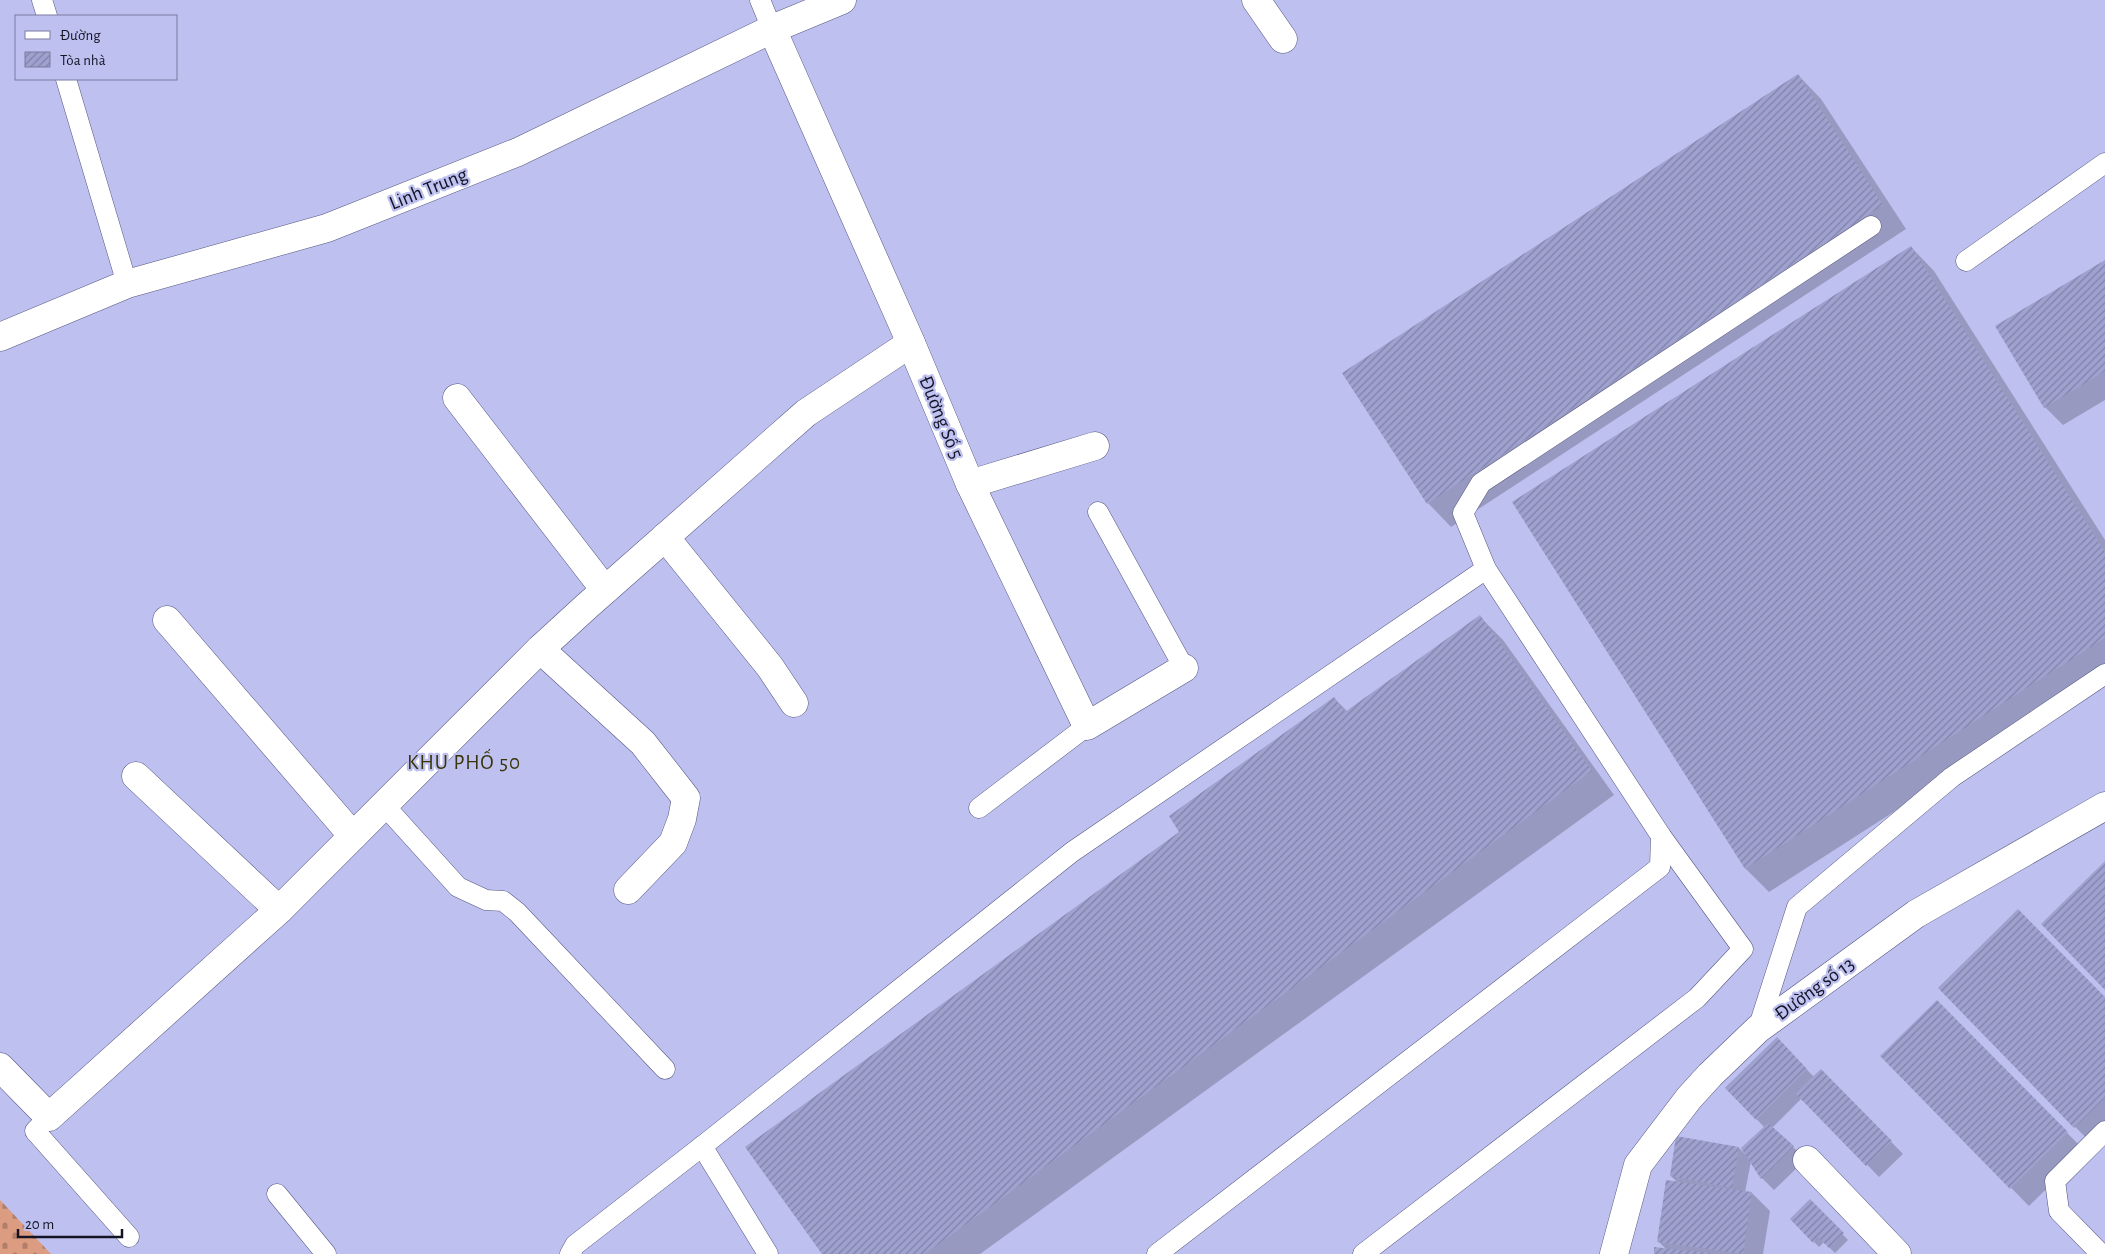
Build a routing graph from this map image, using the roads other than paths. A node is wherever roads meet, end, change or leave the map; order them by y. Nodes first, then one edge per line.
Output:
1 (42, 0) edge
2 (760, 0) edge
3 (842, 0) edge
4 (1256, 0) edge
5 (47, 15) edge
6 (772, 29) junction
7 (1283, 39) dead end
8 (66, 80) edge
9 (2105, 163) edge
10 (1871, 226) dead end
11 (1966, 261) dead end
12 (127, 284) junction
13 (0, 337) edge
14 (911, 342) junction
15 (457, 398) dead end
16 (1096, 446) dead end
17 (970, 484) junction
18 (1098, 512) dead end
19 (665, 537) junction
20 (1486, 569) junction
21 (605, 590) junction
22 (167, 620) dead end
23 (540, 649) junction
24 (1184, 668) joint
25 (2105, 674) edge
26 (794, 703) dead end
27 (1087, 726) junction
28 (136, 776) dead end
29 (384, 805) junction
30 (2105, 806) edge
31 (979, 808) dead end
32 (353, 836) junction
33 (1661, 836) junction
34 (628, 890) dead end
35 (279, 910) junction
36 (1758, 1029) junction
37 (0, 1067) edge
38 (665, 1069) dead end
39 (49, 1117) junction
40 (2105, 1131) edge
41 (702, 1146) junction
42 (1807, 1160) dead end
43 (277, 1194) dead end
44 (129, 1237) dead end
45 (326, 1254) edge
46 (570, 1254) edge
47 (768, 1254) edge
48 (1157, 1254) edge
49 (1364, 1254) edge
50 (1614, 1254) edge
51 (1897, 1254) edge
52 (2101, 1254) edge

1 - 5 lane
2 - 6 lane, Đường Số 5
3 - 6 street, Linh Trung
4 - 7 street
6 - 12 street, Linh Trung
6 - 14 street, Đường Số 5
8 - 12 lane
9 - 11 lane
10 - 20 lane
12 - 13 street, Linh Trung
14 - 17 street, Đường Số 5
14 - 19 street
15 - 21 street
16 - 17 street
17 - 27 street, Đường Số 5
18 - 24 lane
19 - 21 street
19 - 26 street
20 - 33 lane
20 - 41 lane
21 - 23 street
22 - 32 street
23 - 29 street
23 - 34 street
24 - 27 street
25 - 36 lane
27 - 31 lane
28 - 35 street
29 - 32 street
29 - 38 lane
30 - 36 street, Đường số 13
32 - 35 street
33 - 48 lane
33 - 49 lane
35 - 39 street
36 - 50 street, Đường số 13
37 - 39 street
39 - 44 lane
40 - 52 lane
41 - 46 lane
41 - 47 lane
42 - 51 street
43 - 45 lane

